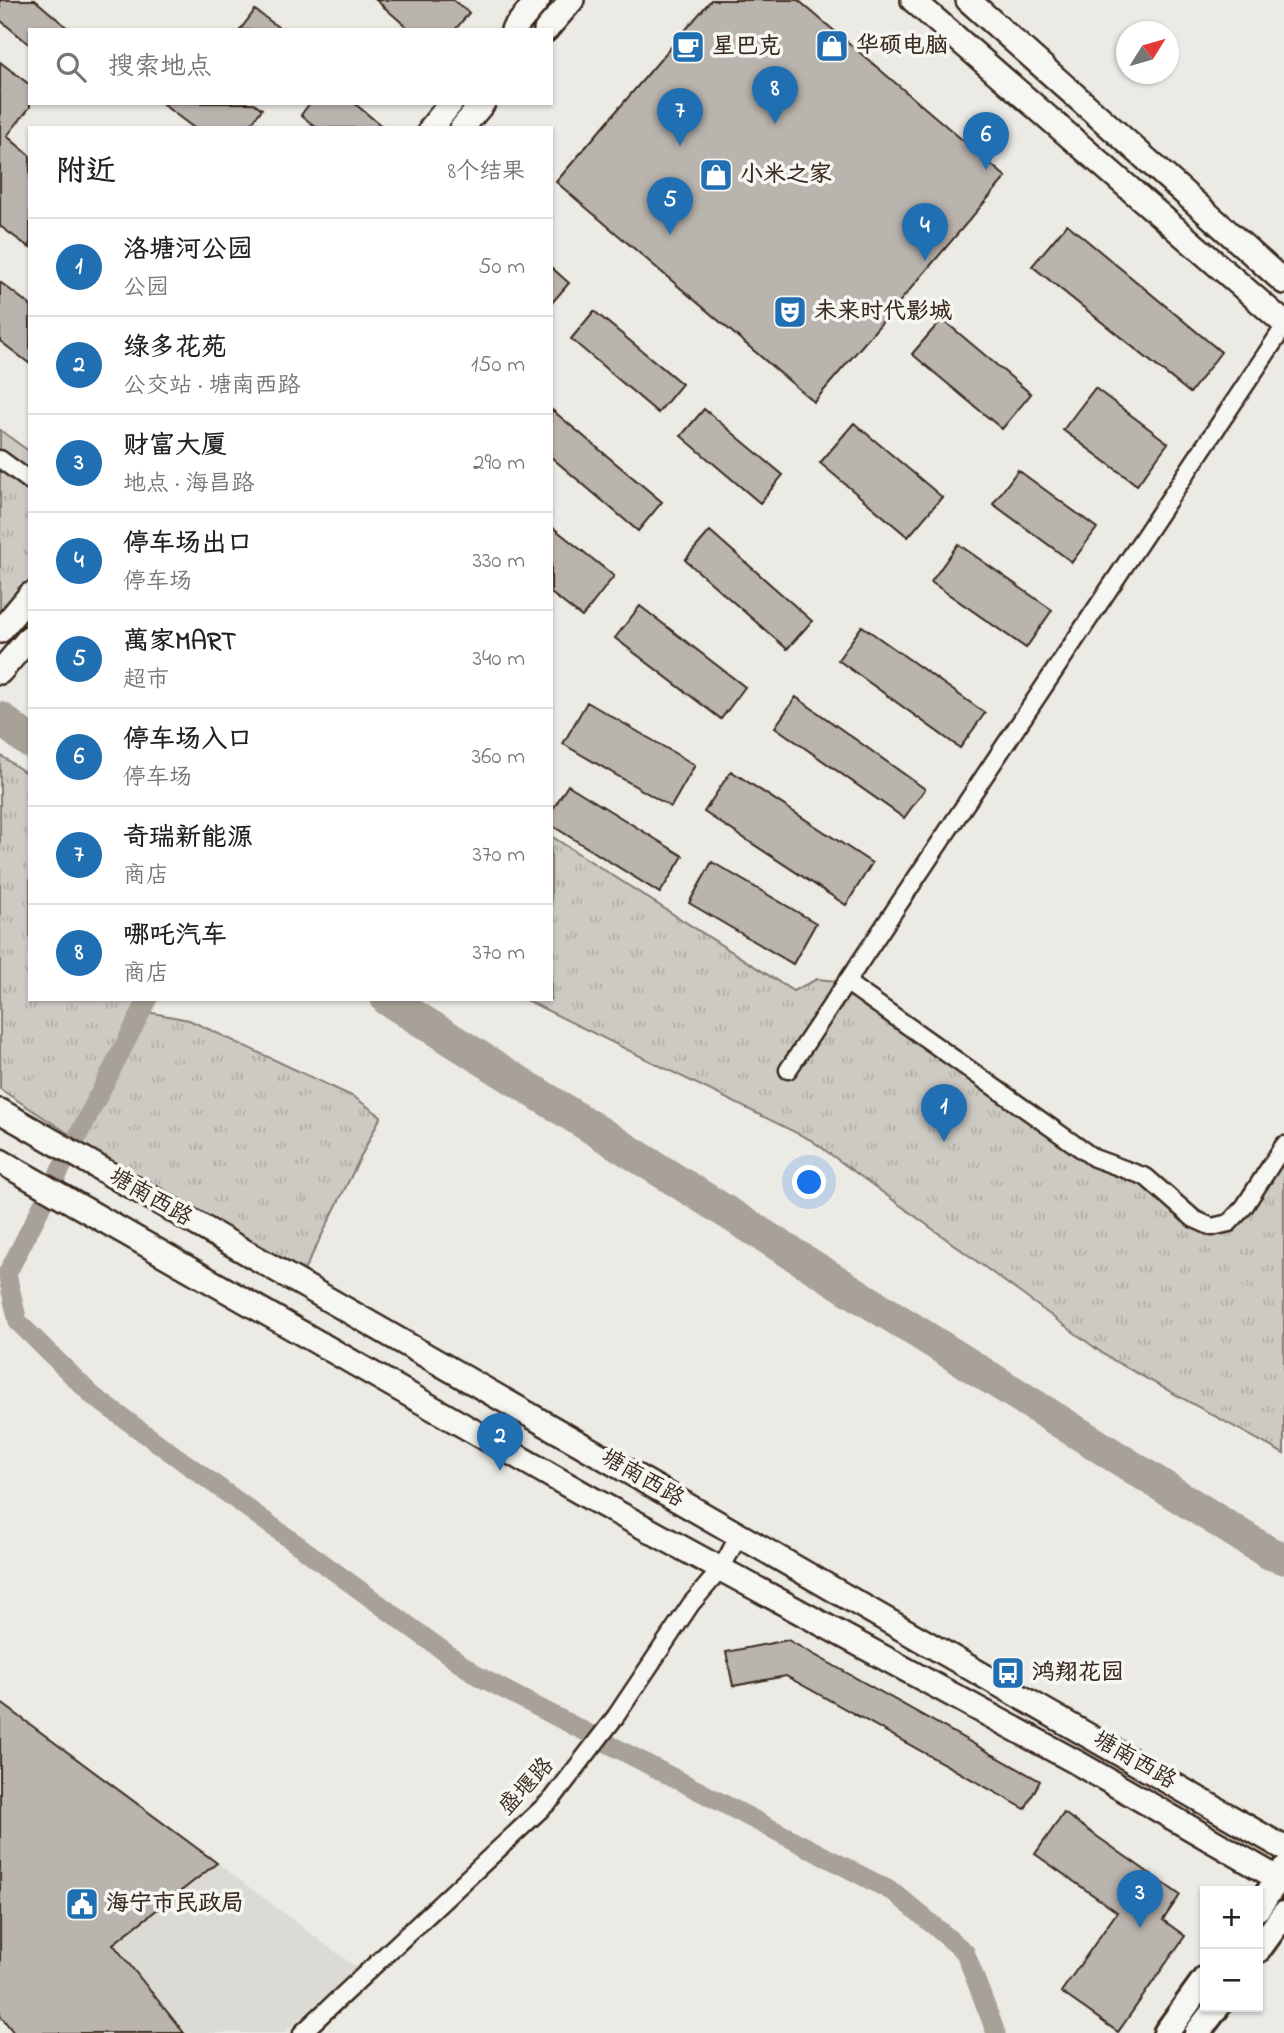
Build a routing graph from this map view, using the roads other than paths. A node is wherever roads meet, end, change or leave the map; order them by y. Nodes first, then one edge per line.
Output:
1 (538, 0) edge
2 (572, 0) edge
3 (913, 0) edge
4 (968, 0) edge
5 (515, 28) edge
6 (548, 28) edge
7 (449, 105) edge
8 (481, 105) edge
9 (432, 126) edge
10 (464, 126) edge
11 (1284, 282) edge
12 (1284, 325) edge
13 (0, 459) edge
14 (28, 480) edge
15 (28, 597) edge
16 (0, 631) edge
17 (28, 639) edge
18 (0, 672) edge
19 (846, 982) junction
20 (789, 1070) dead end
21 (0, 1111) edge
22 (1284, 1145) edge
23 (7, 1165) edge
24 (739, 1535) junction
25 (721, 1569) junction
26 (1284, 1848) edge
27 (1282, 1877) edge
28 (1263, 1902) edge
29 (1284, 1914) edge
30 (1259, 1949) edge
31 (1200, 1986) edge
32 (1213, 2012) edge
33 (302, 2033) edge
34 (1166, 2033) edge
35 (1197, 2033) edge

1 - 5 main road
2 - 6 main road
3 - 12 main road
4 - 11 main road
7 - 9 main road
8 - 10 main road
12 - 19 street
13 - 14 street
15 - 16 main road
17 - 18 main road
19 - 20 street
19 - 22 street
21 - 24 main road, 塘南西路
23 - 25 main road, 塘南西路
24 - 25 street, 盛堰路
24 - 26 main road, 塘南西路
25 - 27 main road, 塘南西路
25 - 33 street, 盛堰路
27 - 28 main road
29 - 30 main road
31 - 34 main road
32 - 35 main road

